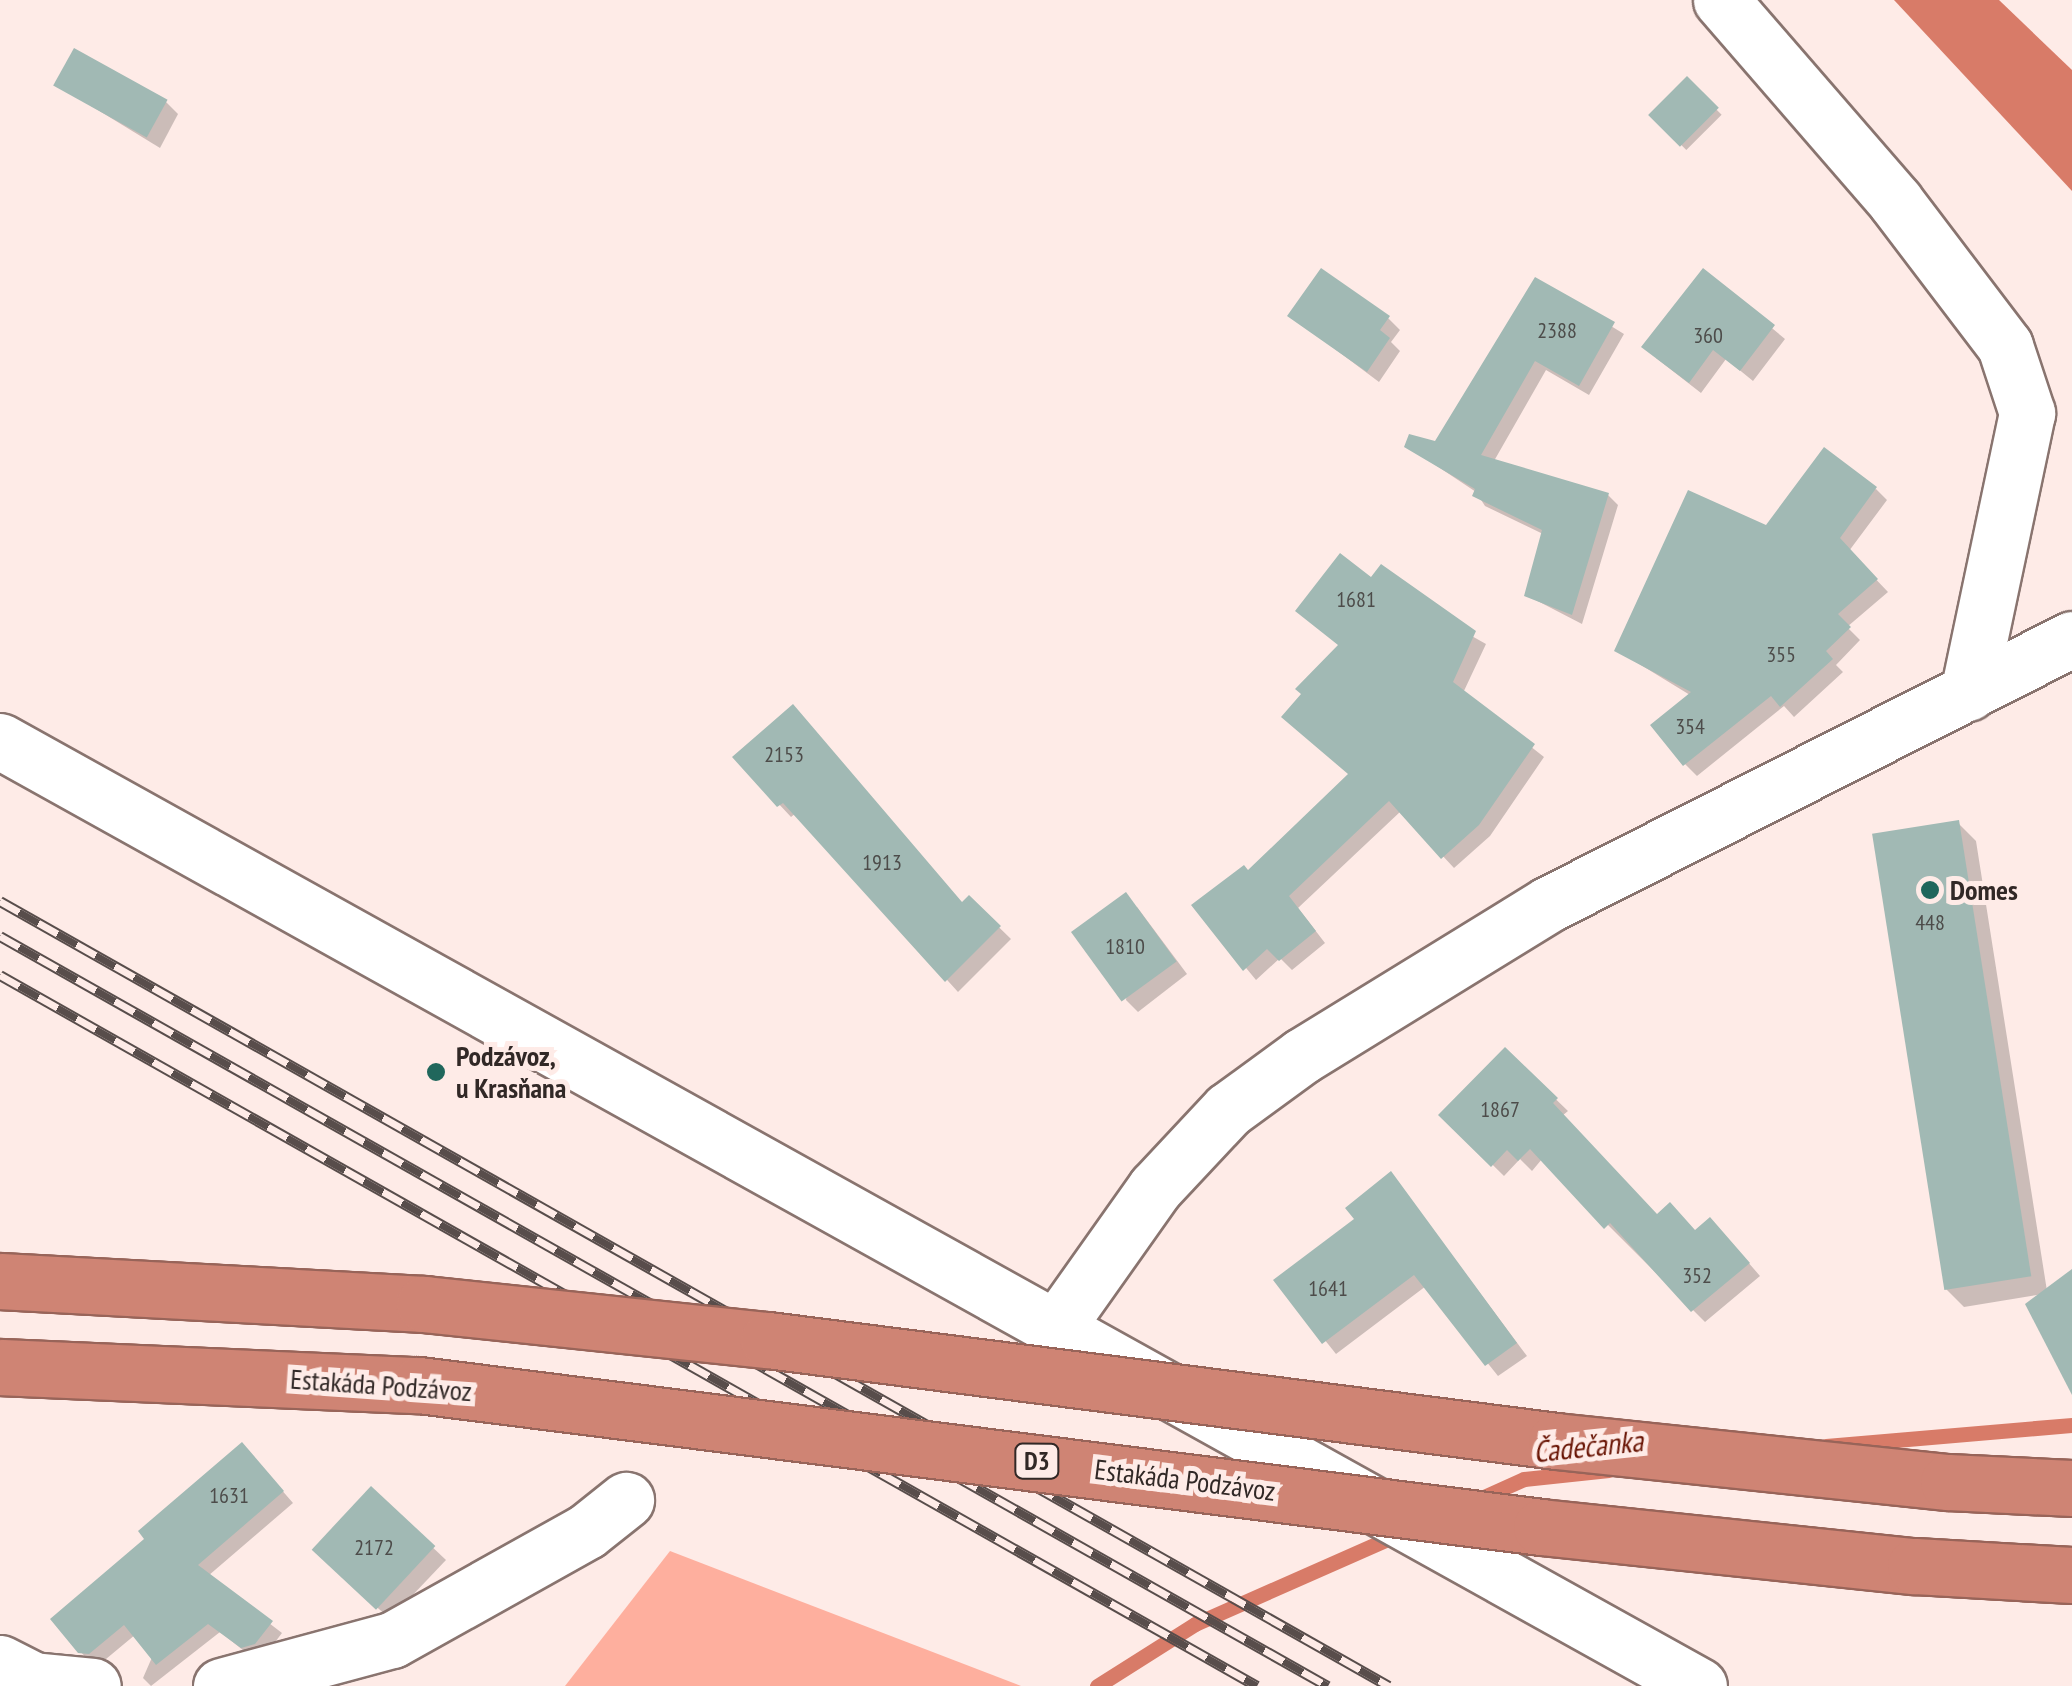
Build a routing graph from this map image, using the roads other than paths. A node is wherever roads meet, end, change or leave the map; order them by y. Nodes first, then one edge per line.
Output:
1 (1720, 0) edge
2 (2072, 639) edge
3 (1968, 692) junction
4 (0, 741) edge
5 (0, 1281) edge
6 (1058, 1324) junction
7 (0, 1367) edge
8 (2072, 1488) edge
9 (626, 1500) dead end
10 (2072, 1575) edge
11 (0, 1663) edge
12 (92, 1686) edge
13 (221, 1686) edge
14 (1699, 1686) edge

1 - 3 street
2 - 3 street
3 - 6 street
4 - 6 street
5 - 8 highway, bridge
6 - 14 street, bridge
7 - 10 highway, Estakáda Podzávoz / D3, bridge
9 - 13 street
11 - 12 street

